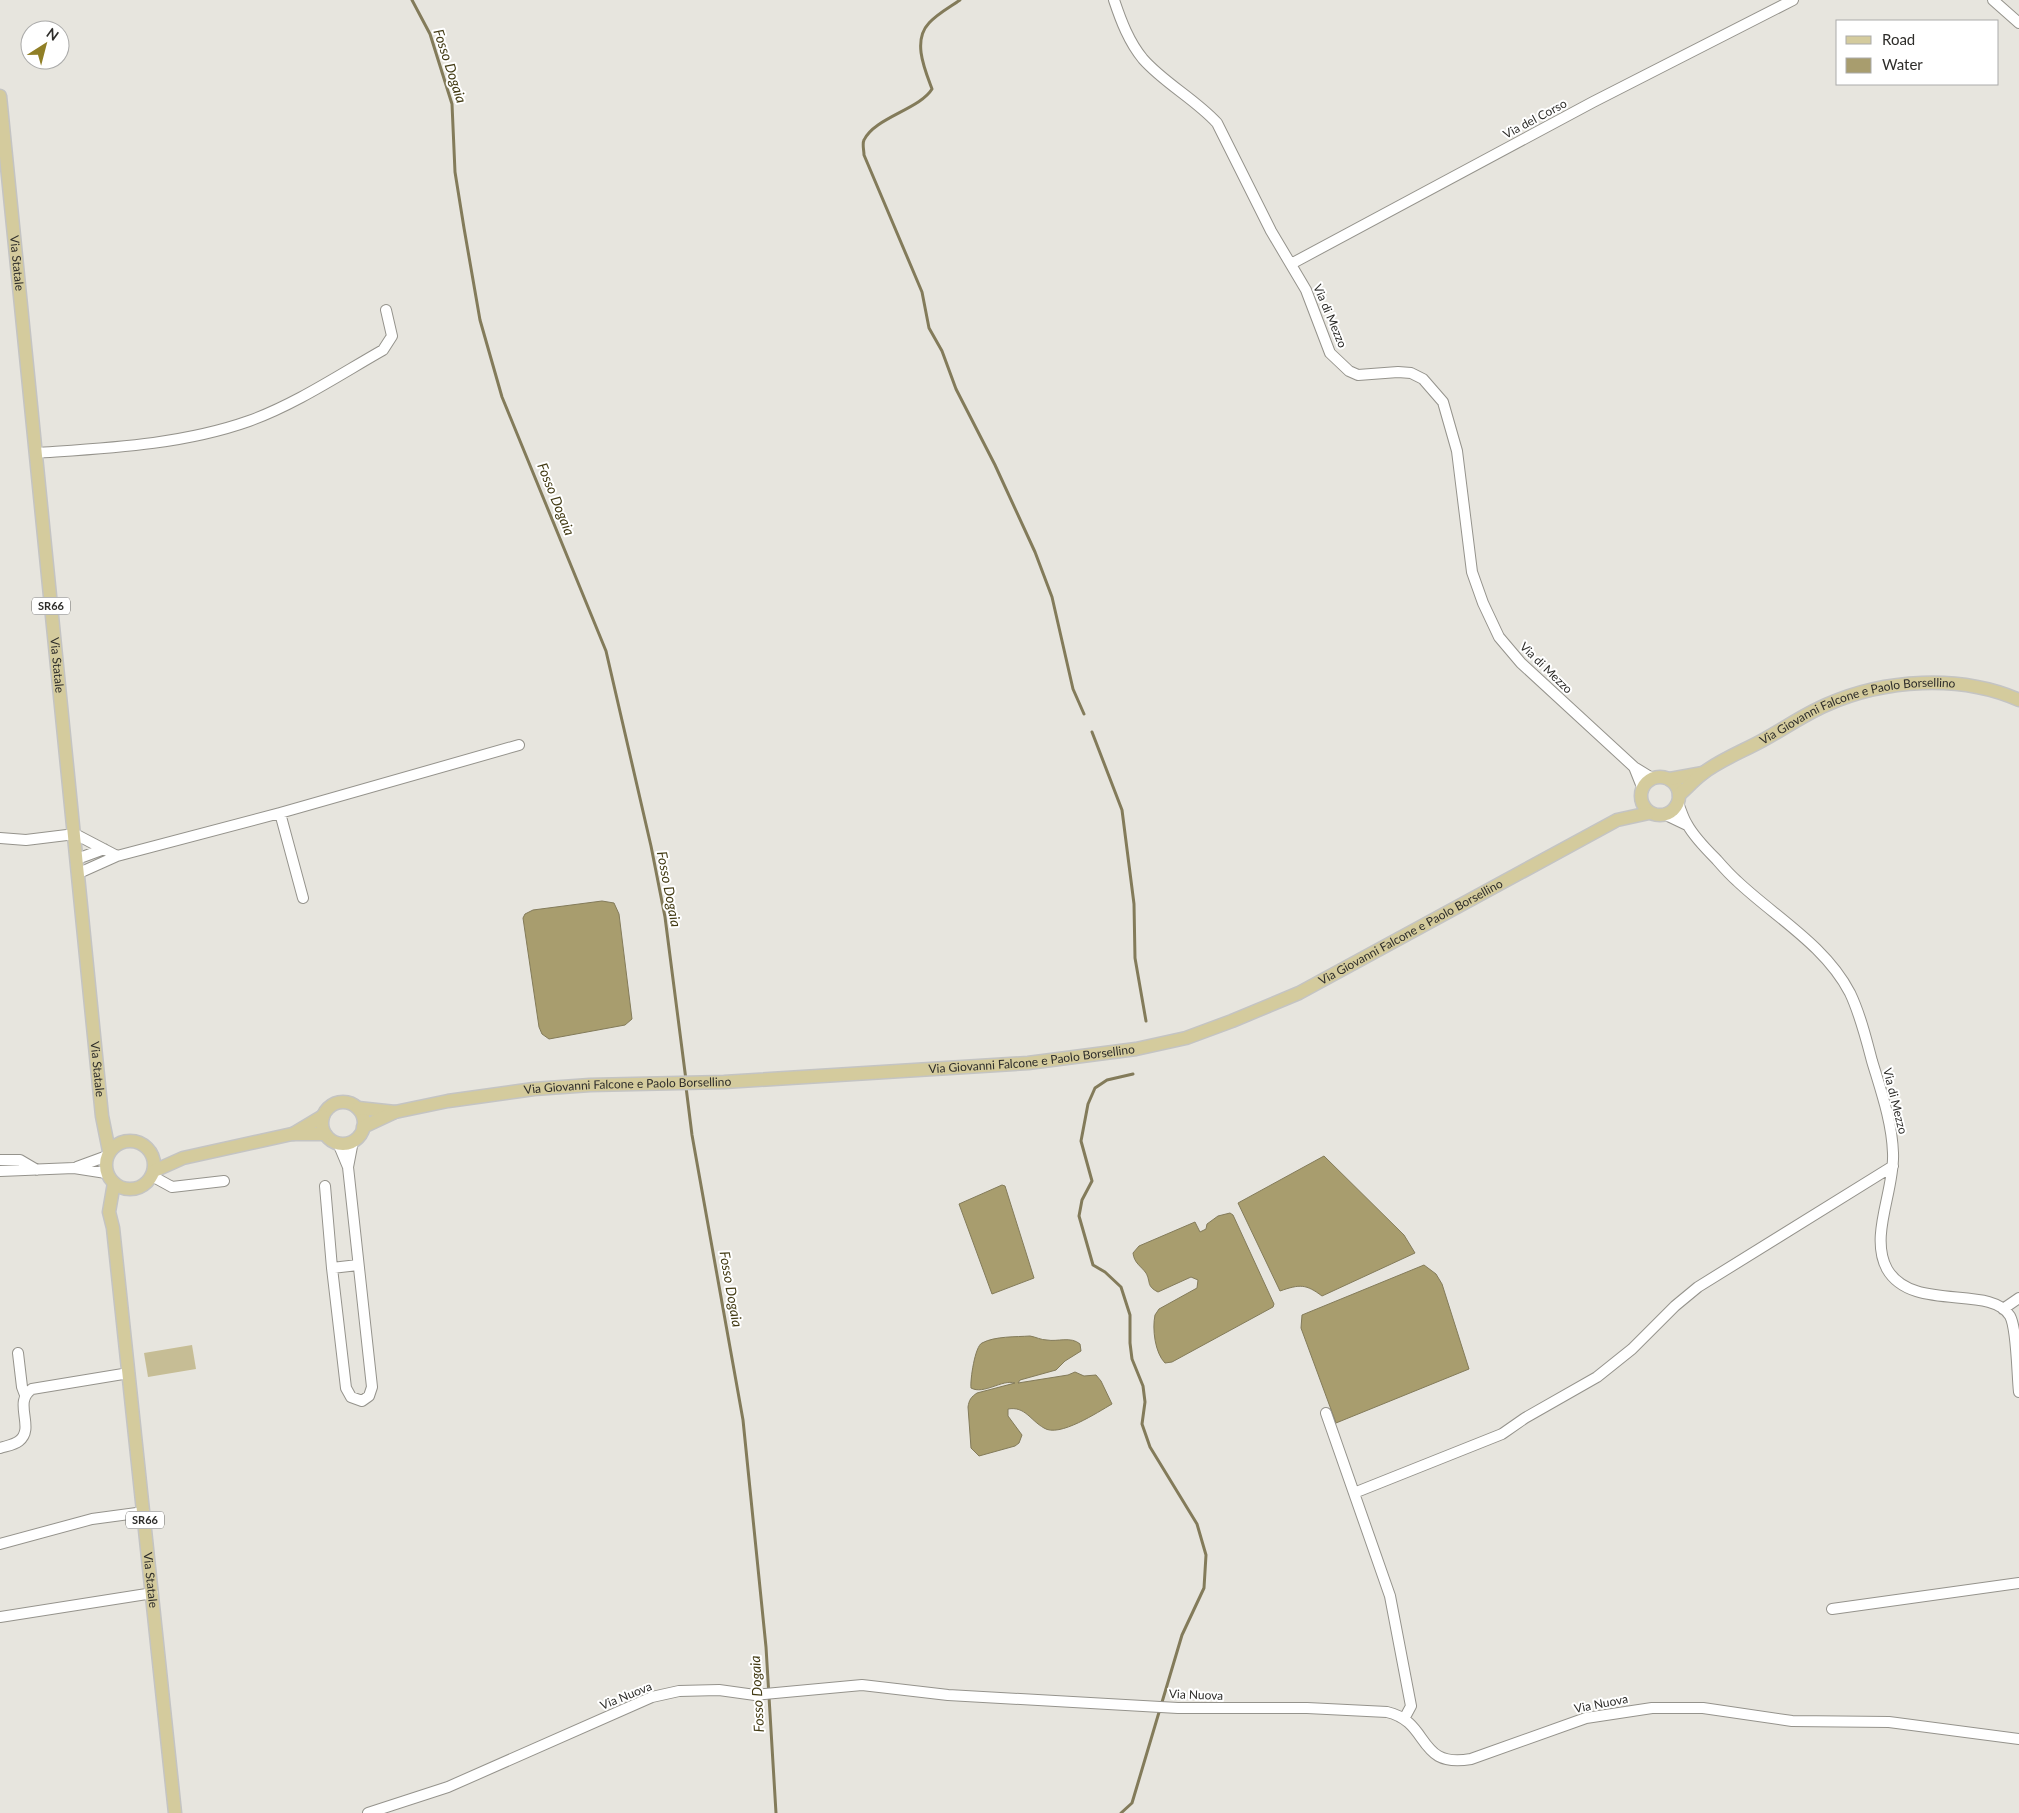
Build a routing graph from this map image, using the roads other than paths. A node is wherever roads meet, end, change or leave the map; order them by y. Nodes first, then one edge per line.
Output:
1 (1114, 0) edge
2 (1793, 0) edge
3 (1994, 0) edge
4 (2019, 24) edge
5 (0, 96) edge
6 (1291, 264) junction
7 (386, 310) dead end
8 (36, 453) junction
9 (2019, 700) edge
10 (519, 745) dead end
11 (1703, 773) junction
12 (1670, 779) junction
13 (1645, 787) junction
14 (1679, 799) junction
15 (280, 813) junction
16 (1649, 813) junction
17 (1666, 815) junction
18 (1617, 820) junction
19 (1687, 825) junction
20 (75, 834) junction
21 (0, 838) edge
22 (104, 849) junction
23 (117, 856) junction
24 (77, 859) junction
25 (78, 874) junction
26 (303, 898) dead end
27 (358, 1108) junction
28 (395, 1112) junction
29 (102, 1116) junction
30 (323, 1116) junction
31 (363, 1127) junction
32 (292, 1134) junction
33 (326, 1134) junction
34 (128, 1140) junction
35 (353, 1141) junction
36 (338, 1143) junction
37 (151, 1153) junction
38 (108, 1154) junction
39 (183, 1158) junction
40 (0, 1160) edge
41 (1893, 1166) junction
42 (348, 1167) junction
43 (74, 1168) junction
44 (38, 1170) junction
45 (0, 1171) edge
46 (153, 1174) junction
47 (110, 1178) junction
48 (224, 1181) dead end
49 (325, 1186) dead end
50 (127, 1189) junction
51 (113, 1228) junction
52 (358, 1265) junction
53 (332, 1268) junction
54 (2019, 1298) edge
55 (2003, 1309) junction
56 (18, 1353) dead end
57 (129, 1373) junction
58 (2019, 1392) edge
59 (25, 1394) junction
60 (1326, 1413) dead end
61 (0, 1448) edge
62 (1354, 1493) junction
63 (144, 1512) junction
64 (0, 1544) edge
65 (2019, 1583) edge
66 (153, 1593) junction
67 (1832, 1609) dead end
68 (0, 1617) edge
69 (1404, 1719) junction
70 (2019, 1740) edge
71 (175, 1813) edge
72 (368, 1813) edge

1 - 6 street, Via di Mezzo
2 - 6 street, Via del Corso
3 - 4 street
5 - 8 main road, Via Statale / SR66
6 - 13 street, Via di Mezzo
7 - 8 street
8 - 20 main road, Via Statale / SR66
9 - 11 main road, Via Giovanni Falcone e Paolo Borsellino
10 - 15 street
11 - 12 main road, Via Giovanni Falcone e Paolo Borsellino
11 - 14 main road, Via Giovanni Falcone e Paolo Borsellino
12 - 13 main road
12 - 14 main road
13 - 16 main road
13 - 18 main road, Via Giovanni Falcone e Paolo Borsellino
14 - 17 main road
14 - 19 street
15 - 23 street
15 - 26 street
16 - 17 main road
16 - 18 main road, Via Giovanni Falcone e Paolo Borsellino
17 - 19 street
18 - 28 main road, Via Giovanni Falcone e Paolo Borsellino
19 - 41 street, Via di Mezzo
20 - 21 street
20 - 22 street
20 - 24 main road, Via Statale / SR66
22 - 23 street
22 - 24 street
23 - 25 street
24 - 25 main road, Via Statale / SR66
25 - 29 main road, Via Statale / SR66
27 - 28 main road, Via Giovanni Falcone e Paolo Borsellino
27 - 30 main road, Via Giovanni Falcone e Paolo Borsellino
27 - 31 main road
28 - 31 main road, Via Giovanni Falcone e Paolo Borsellino
29 - 34 main road
29 - 38 main road, Via Statale / SR66
30 - 32 main road, Via Giovanni Falcone e Paolo Borsellino
30 - 33 main road
31 - 35 main road, Via Giovanni Falcone e Paolo Borsellino
32 - 33 main road, Via Giovanni Falcone e Paolo Borsellino
32 - 39 main road, Via Giovanni Falcone e Paolo Borsellino
33 - 36 main road
34 - 37 main road
34 - 38 main road
35 - 36 main road
35 - 42 street
36 - 42 street
37 - 39 main road, Via Giovanni Falcone e Paolo Borsellino
37 - 46 main road
38 - 43 street
38 - 47 main road, SR66
39 - 46 main road, Via Giovanni Falcone e Paolo Borsellino
40 - 44 street
41 - 55 street, Via di Mezzo
41 - 62 street
42 - 52 street
43 - 44 street
43 - 47 street
44 - 45 street
46 - 48 street
46 - 50 main road
47 - 50 main road
47 - 51 main road, Via Statale / SR66
49 - 53 street
50 - 51 main road, Via Statale / SR66
51 - 57 main road, Via Statale / SR66
52 - 53 street
52 - 53 street
54 - 55 street
55 - 58 street
56 - 59 street
57 - 59 street
57 - 63 main road, Via Statale / SR66
59 - 61 street
60 - 62 street
62 - 69 street
63 - 64 street
63 - 66 main road, Via Statale / SR66
65 - 67 street
66 - 68 street
66 - 71 main road, Via Statale / SR66
69 - 70 street, Via Nuova
69 - 72 street, Via Nuova

